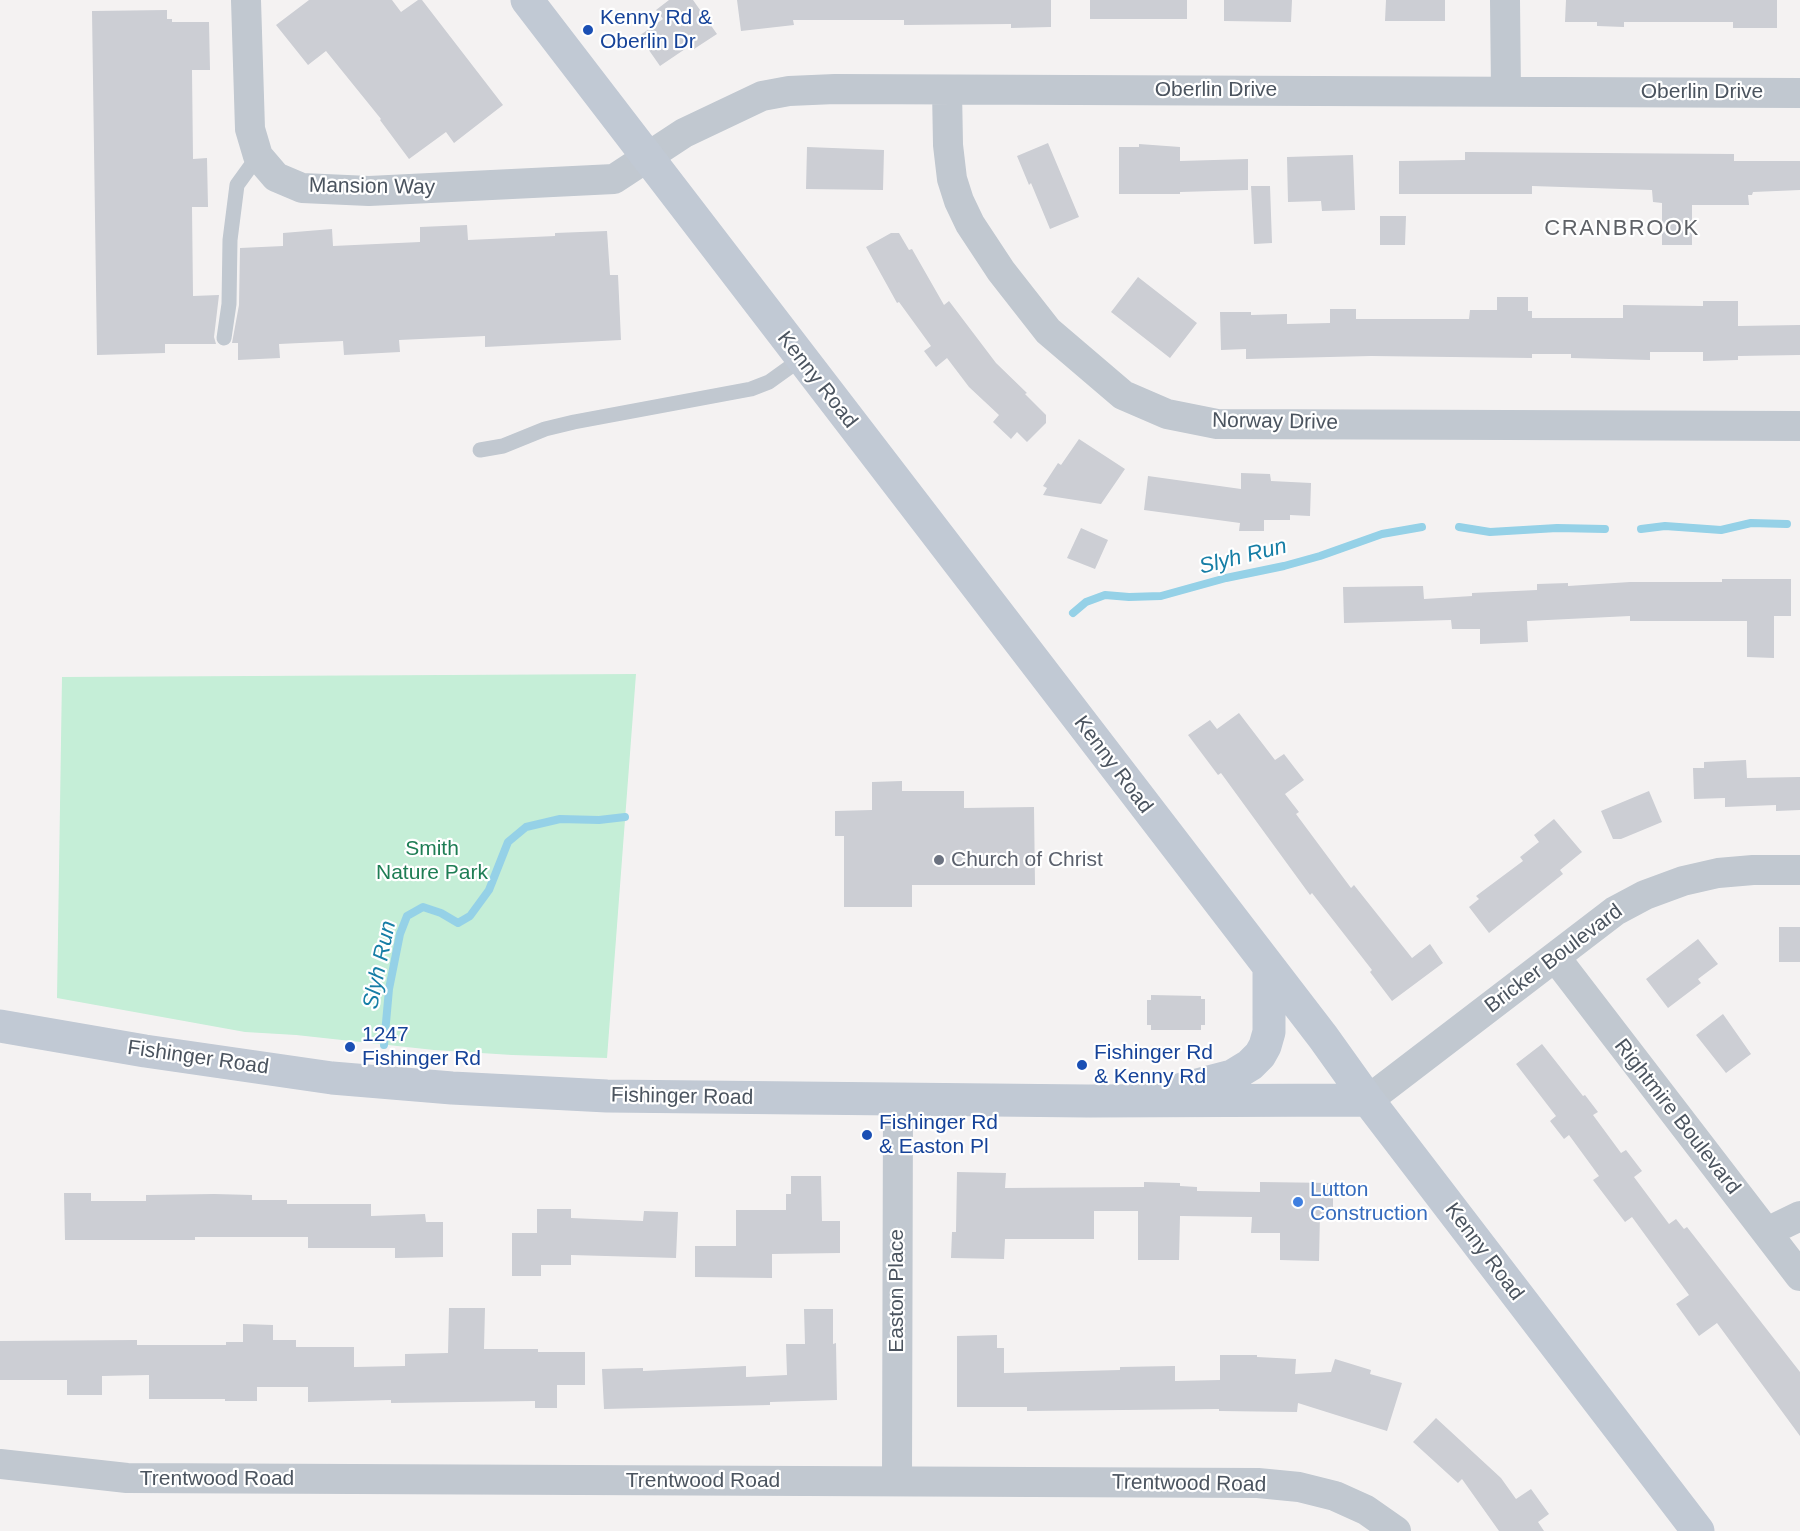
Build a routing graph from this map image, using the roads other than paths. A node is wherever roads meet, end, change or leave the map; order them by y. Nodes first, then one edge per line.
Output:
1 (246, 0) edge
2 (527, 0) edge
3 (1505, 0) edge
4 (947, 90) junction
5 (1506, 91) junction
6 (1800, 93) edge
7 (258, 156) junction
8 (647, 158) junction
9 (224, 338) dead end
10 (801, 359) junction
11 (1800, 426) edge
12 (480, 450) dead end
13 (1800, 870) edge
14 (1554, 957) junction
15 (1269, 969) junction
16 (0, 1026) edge
17 (898, 1100) junction
18 (1368, 1100) junction
19 (1138, 1101) junction
20 (1800, 1216) edge
21 (1767, 1232) junction
22 (1800, 1276) edge
23 (0, 1464) edge
24 (897, 1481) junction
25 (1396, 1531) edge
26 (1698, 1531) edge

1 - 7 street, Mansion Way
2 - 8 main road, Kenny Road
3 - 5 street
4 - 5 street, Oberlin Drive
4 - 8 street, Oberlin Drive
4 - 11 street, Norway Drive
5 - 6 street, Oberlin Drive
7 - 8 street, Mansion Way
7 - 9 lane
8 - 10 main road, Kenny Road
10 - 12 lane
10 - 15 main road, Kenny Road
13 - 14 street, Bricker Boulevard
14 - 18 street, Bricker Boulevard
14 - 21 street, Rightmire Boulevard
15 - 18 main road, Kenny Road
15 - 19 main road
16 - 17 main road, Fishinger Road
17 - 19 main road, Fishinger Road
17 - 24 street, Easton Place
18 - 19 main road, Fishinger Road
18 - 26 main road, Kenny Road
20 - 21 street
21 - 22 street, Rightmire Boulevard
23 - 24 street, Trentwood Road
24 - 25 street, Trentwood Road

